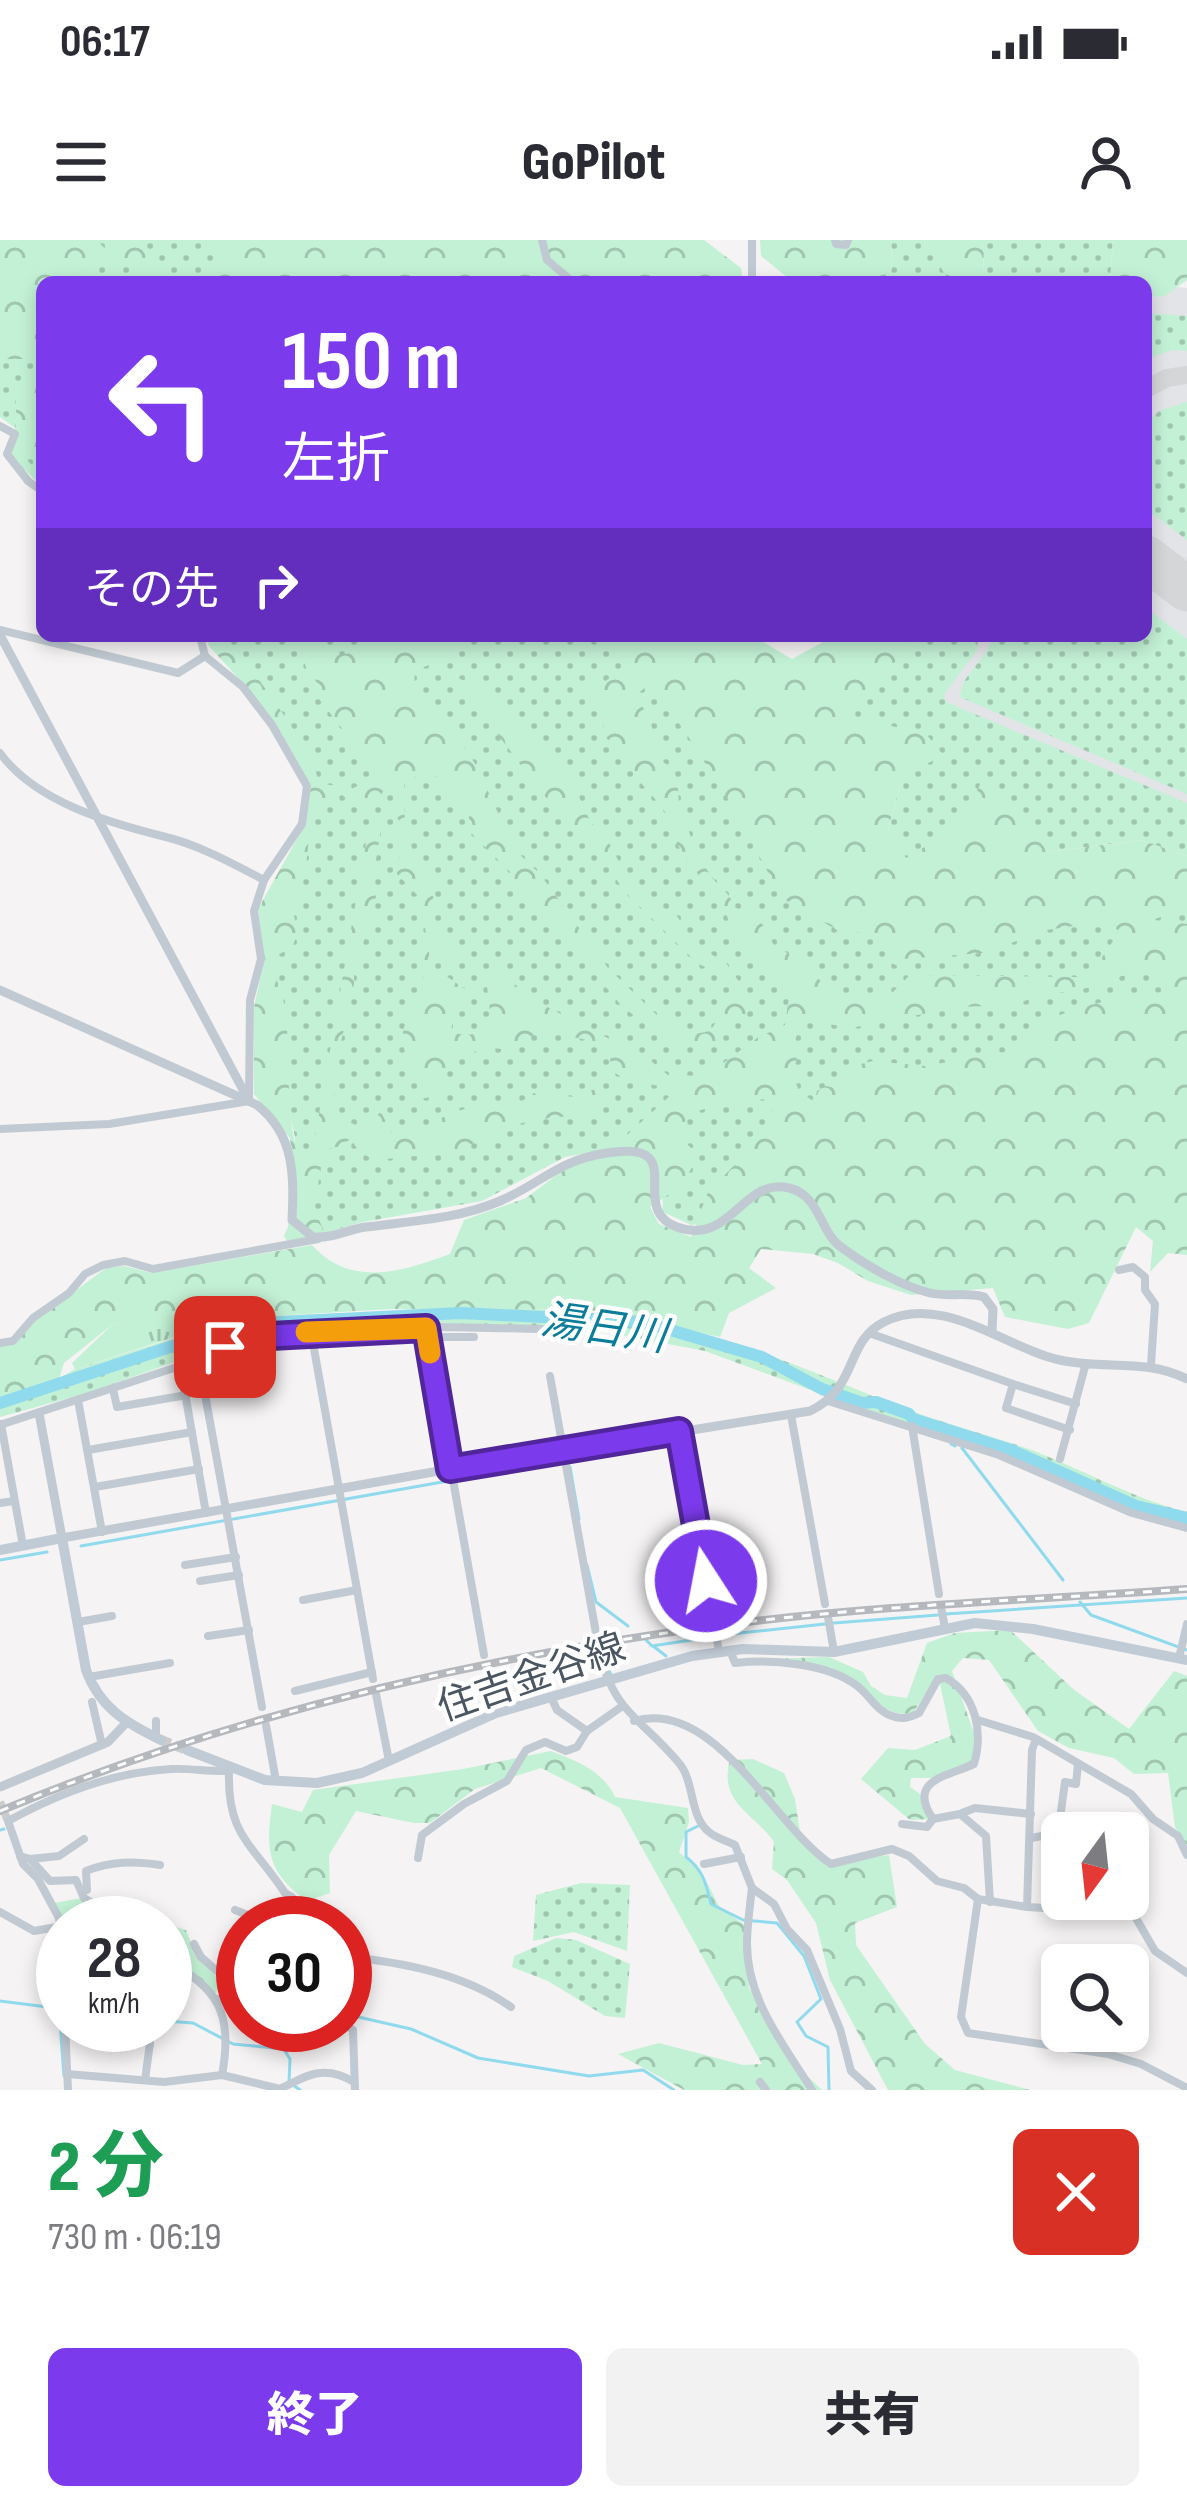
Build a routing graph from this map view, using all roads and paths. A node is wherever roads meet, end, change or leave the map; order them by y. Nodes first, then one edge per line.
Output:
1 (542, 240) edge
2 (752, 240) edge
3 (835, 240) edge
4 (848, 240) edge
5 (566, 276) edge
6 (752, 276) edge
7 (0, 426) edge
8 (36, 487) edge
9 (0, 633) edge
10 (36, 641) edge
11 (40, 642) edge
12 (202, 642) edge
13 (205, 656) junction
14 (0, 753) edge
15 (98, 818) junction
16 (263, 880) junction
17 (0, 990) edge
18 (249, 1101) junction
19 (0, 1129) edge
20 (320, 1239) junction
21 (1119, 1270) dead end
22 (542, 1330) dead end
23 (992, 1331) junction
24 (311, 1332) junction
25 (427, 1332) junction
26 (868, 1333) junction
27 (474, 1337) dead end
28 (0, 1343) edge
29 (1086, 1364) junction
30 (1150, 1365) junction
31 (550, 1376) dead end
32 (1187, 1378) edge
33 (1013, 1384) junction
34 (113, 1389) junction
35 (187, 1395) junction
36 (78, 1400) junction
37 (829, 1400) junction
38 (1076, 1404) junction
39 (39, 1413) junction
40 (791, 1415) junction
41 (0, 1425) edge
42 (912, 1426) junction
43 (1070, 1430) junction
44 (679, 1431) junction
45 (192, 1432) junction
46 (88, 1450) junction
47 (563, 1451) junction
48 (1060, 1459) dead end
49 (4, 1464) edge
50 (199, 1469) junction
51 (451, 1476) junction
52 (94, 1487) junction
53 (340, 1495) junction
54 (14, 1501) junction
55 (0, 1503) edge
56 (206, 1514) junction
57 (229, 1516) junction
58 (1187, 1528) edge
59 (102, 1532) junction
60 (62, 1538) junction
61 (23, 1546) junction
62 (0, 1550) edge
63 (236, 1557) junction
64 (185, 1565) dead end
65 (239, 1575) junction
66 (200, 1581) dead end
67 (357, 1590) junction
68 (939, 1594) dead end
69 (303, 1600) dead end
70 (825, 1604) dead end
71 (941, 1607) dead end
72 (112, 1616) dead end
73 (713, 1616) dead end
74 (828, 1617) dead end
75 (77, 1622) junction
76 (1187, 1624) edge
77 (945, 1628) junction
78 (249, 1630) junction
79 (596, 1633) dead end
80 (208, 1636) dead end
81 (719, 1641) junction
82 (598, 1647) dead end
83 (835, 1652) junction
84 (1182, 1654) edge
85 (484, 1655) dead end
86 (170, 1663) dead end
87 (487, 1671) dead end
88 (88, 1678) junction
89 (606, 1680) junction
90 (295, 1691) dead end
91 (376, 1694) dead end
92 (551, 1696) junction
93 (92, 1702) dead end
94 (262, 1707) dead end
95 (621, 1707) junction
96 (496, 1713) junction
97 (156, 1720) dead end
98 (978, 1720) junction
99 (634, 1721) junction
100 (126, 1724) junction
101 (266, 1726) dead end
102 (587, 1731) junction
103 (1036, 1738) junction
104 (159, 1739) joint
105 (101, 1744) junction
106 (187, 1750) tunnel mouth
107 (389, 1761) junction
108 (1078, 1764) junction
109 (229, 1769) junction
110 (276, 1781) junction
111 (0, 1787) edge
112 (960, 1814) junction
113 (1031, 1814) junction
114 (933, 1819) junction
115 (902, 1824) dead end
116 (1031, 1838) junction
117 (84, 1839) dead end
118 (1187, 1855) edge
119 (19, 1856) junction
120 (741, 1857) junction
121 (418, 1858) dead end
122 (30, 1859) junction
123 (704, 1864) dead end
124 (160, 1865) dead end
125 (752, 1888) junction
126 (47, 1896) edge
127 (85, 1896) edge
128 (87, 1896) edge
129 (290, 1896) edge
130 (978, 1899) junction
131 (990, 1902) junction
132 (1027, 1907) junction
133 (0, 1912) edge
134 (36, 1931) edge
135 (194, 1943) dead end
136 (372, 1959) edge
137 (216, 1970) edge
138 (1187, 1973) edge
139 (512, 2007) dead end
140 (67, 2052) edge
141 (149, 2052) edge
142 (225, 2052) edge
143 (356, 2052) edge
144 (68, 2074) junction
145 (222, 2075) junction
146 (145, 2080) junction
147 (287, 2086) edge
148 (354, 2086) edge
149 (1187, 2088) edge
150 (68, 2090) edge
151 (812, 2090) edge
152 (872, 2090) edge

1 - 5 street
2 - 6 street
3 - 4 street
7 - 8 street
9 - 10 street
9 - 15 street
11 - 13 street
12 - 13 street
13 - 16 street
14 - 15 street
15 - 16 street
15 - 18 street
16 - 18 street
17 - 18 street
18 - 19 street
18 - 20 street
20 - 23 street
20 - 28 street
21 - 30 street
22 - 25 street
23 - 26 street
23 - 29 street
24 - 25 street
24 - 53 street
24 - 57 street
25 - 27 street
25 - 51 street
26 - 33 street
26 - 37 street
29 - 30 street
29 - 38 street
30 - 32 street
31 - 47 street
33 - 38 street
33 - 43 street
34 - 35 street
34 - 35 street
34 - 36 street
35 - 45 street
36 - 39 street
36 - 46 street
37 - 40 street
37 - 42 street
38 - 43 street
39 - 41 street
39 - 60 street
40 - 44 street
40 - 70 street
41 - 49 street
42 - 58 street
42 - 68 street
43 - 48 street
44 - 47 street
44 - 73 street
45 - 46 street
45 - 50 street
46 - 52 street
47 - 51 street
47 - 79 street
49 - 54 street
50 - 52 street
50 - 56 street
51 - 53 street
51 - 85 street
52 - 59 street
53 - 57 street
53 - 67 street
54 - 55 street
54 - 61 street
56 - 57 street
56 - 59 street
57 - 63 street
59 - 60 street
60 - 61 main road
60 - 75 main road
61 - 62 main road
63 - 64 street
63 - 65 street
65 - 66 street
65 - 78 street
67 - 69 street
67 - 90 street
71 - 77 street
72 - 75 street
74 - 83 street
75 - 88 main road
76 - 84 street
77 - 83 main road, 住吉金谷線
77 - 84 main road, 住吉金谷線
78 - 80 street
78 - 94 street
81 - 83 main road, 住吉金谷線
81 - 89 main road, 住吉金谷線
81 - 98 street
82 - 89 street
86 - 88 street
87 - 96 street
88 - 100 main road
89 - 92 main road, 住吉金谷線
89 - 95 street
91 - 107 street
92 - 96 main road, 住吉金谷線
92 - 102 street
93 - 105 street
95 - 99 street
95 - 102 street
96 - 107 main road, 住吉金谷線
97 - 104 street
98 - 103 street
98 - 114 street
99 - 120 street
99 - 130 street
100 - 104 main road
100 - 105 street
101 - 110 street
102 - 121 street
103 - 108 street
103 - 113 street
105 - 111 street
106 - 109 main road, 住吉金谷線
107 - 110 main road, 住吉金谷線
108 - 116 street
108 - 118 street
109 - 110 main road, 住吉金谷線
109 - 119 street
109 - 129 street
112 - 113 street
112 - 114 street
112 - 131 street
113 - 116 street
114 - 115 street
116 - 132 street
117 - 122 street
119 - 122 street
119 - 126 street
120 - 123 street
120 - 125 street
122 - 127 street
124 - 128 street
125 - 151 street
125 - 152 street
130 - 131 street
130 - 149 street
131 - 132 street
132 - 138 street
133 - 134 street
135 - 137 street
136 - 139 street
140 - 144 street
141 - 146 street
142 - 145 street
143 - 148 street
144 - 146 street
144 - 150 street
145 - 146 street
145 - 147 street
147 - 148 street

